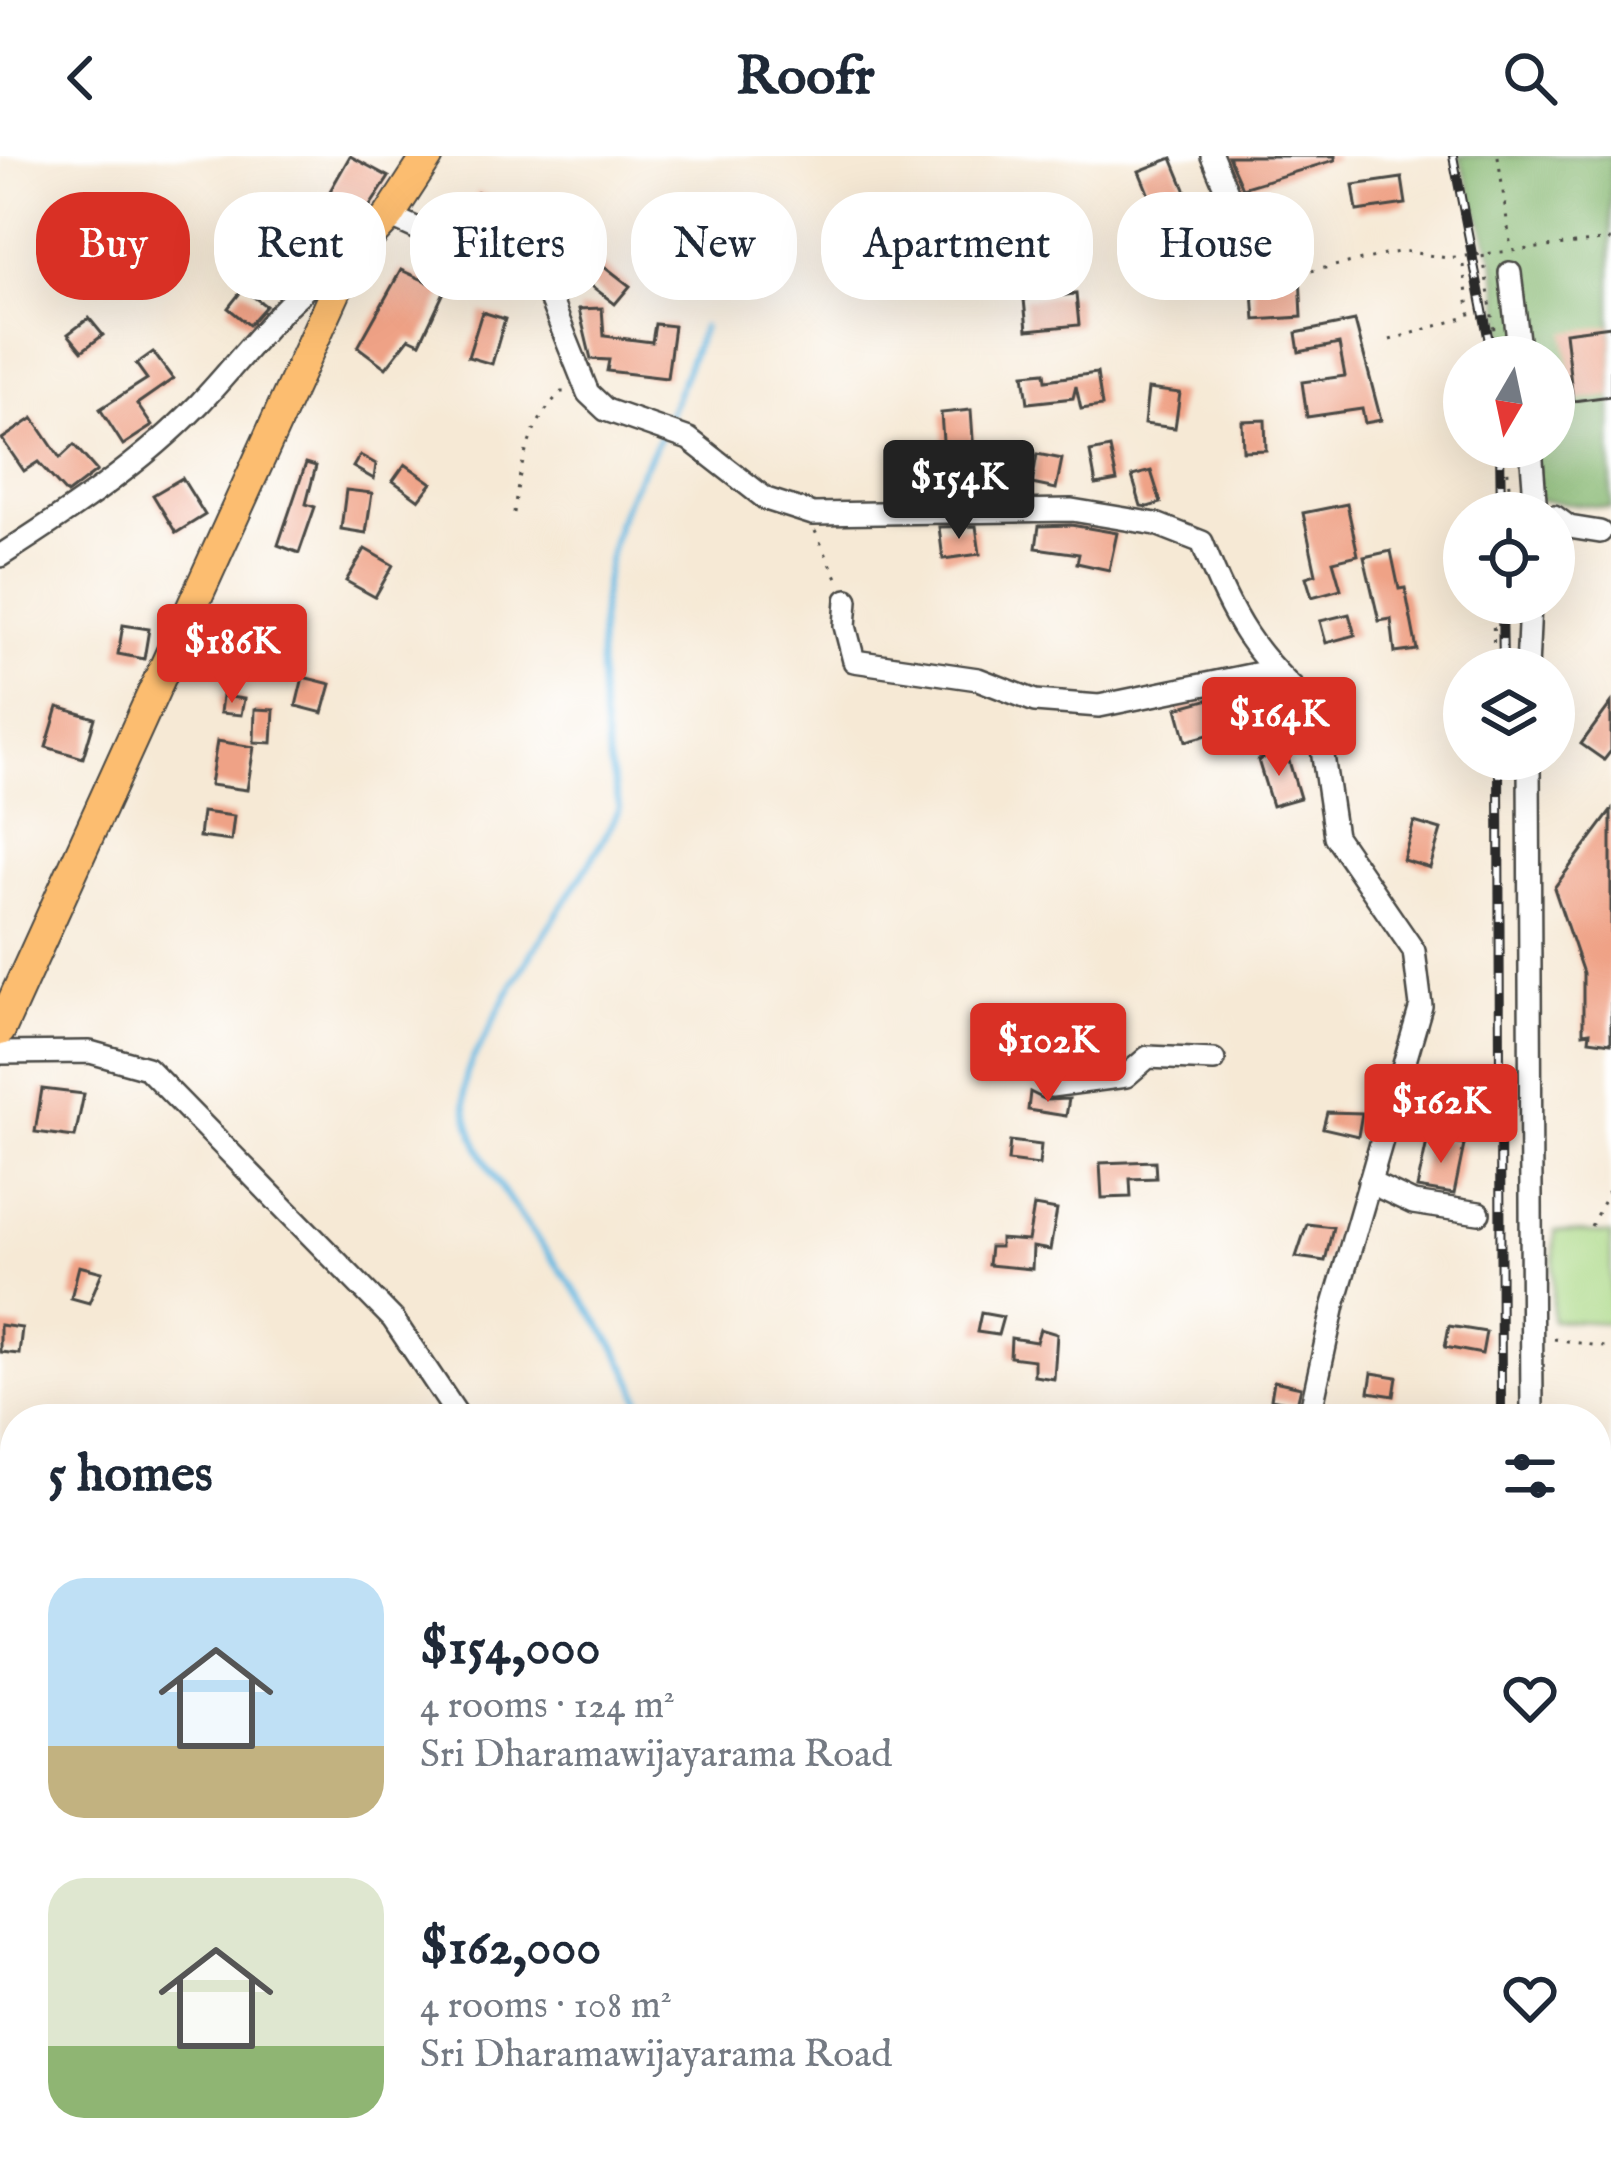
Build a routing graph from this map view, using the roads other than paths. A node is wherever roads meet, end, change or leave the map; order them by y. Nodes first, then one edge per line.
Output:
1 (428, 156) edge
2 (1212, 156) edge
3 (1227, 192) edge
4 (389, 216) junction
5 (386, 219) edge
6 (1510, 273) dead end
7 (294, 300) edge
8 (332, 300) edge
9 (1518, 336) edge
10 (1575, 528) edge
11 (1600, 532) dead end
12 (0, 556) edge
13 (847, 600) dead end
14 (1270, 670) junction
15 (1529, 780) edge
16 (0, 1030) edge
17 (0, 1053) edge
18 (1214, 1060) dead end
19 (1051, 1086) dead end
20 (1369, 1181) junction
21 (1479, 1213) dead end
22 (450, 1404) edge
23 (1313, 1404) edge
24 (1532, 1404) edge

1 - 4 highway
2 - 3 street
4 - 5 highway
4 - 14 street
6 - 9 street
7 - 12 street
8 - 16 highway
10 - 11 street
13 - 14 street
14 - 20 street
15 - 24 street
17 - 22 street
18 - 19 street
20 - 21 street
20 - 23 street

